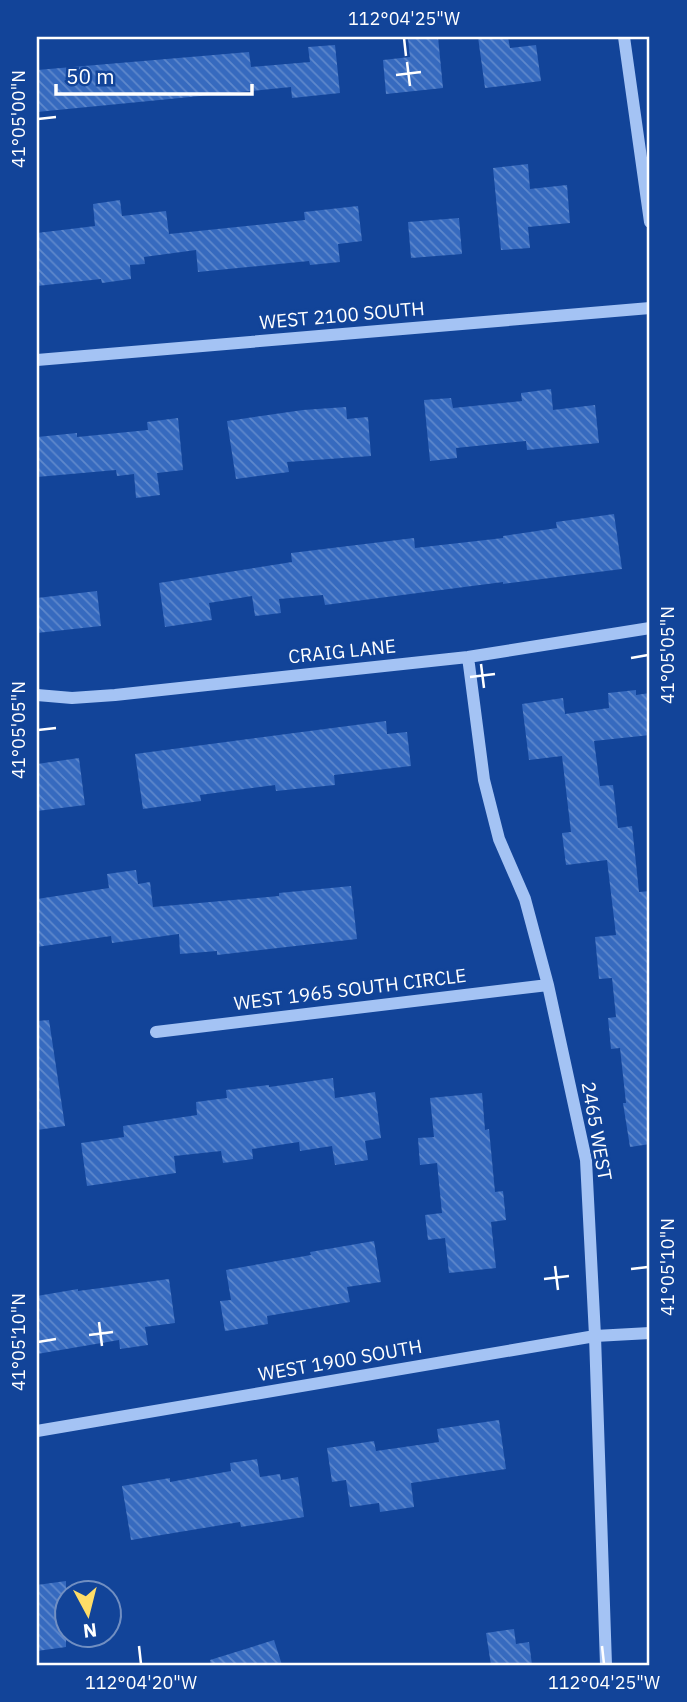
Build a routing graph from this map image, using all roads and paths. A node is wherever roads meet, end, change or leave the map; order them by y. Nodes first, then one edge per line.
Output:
1 (624, 37) edge
2 (650, 222) edge
3 (650, 308) edge
4 (37, 360) edge
5 (650, 628) edge
6 (468, 657) junction
7 (37, 695) edge
8 (548, 985) junction
9 (156, 1032) dead end
10 (650, 1333) edge
11 (595, 1336) junction
12 (37, 1431) edge
13 (606, 1665) edge

1 - 2 street
3 - 4 street, WEST 2100 SOUTH
5 - 6 street, CRAIG LANE
6 - 7 street, CRAIG LANE
6 - 8 street, 2465 WEST
8 - 9 street, WEST 1965 SOUTH CIRCLE
8 - 11 street, 2465 WEST
10 - 11 street, WEST 1900 SOUTH
11 - 12 street, WEST 1900 SOUTH
11 - 13 street, 2465 WEST

